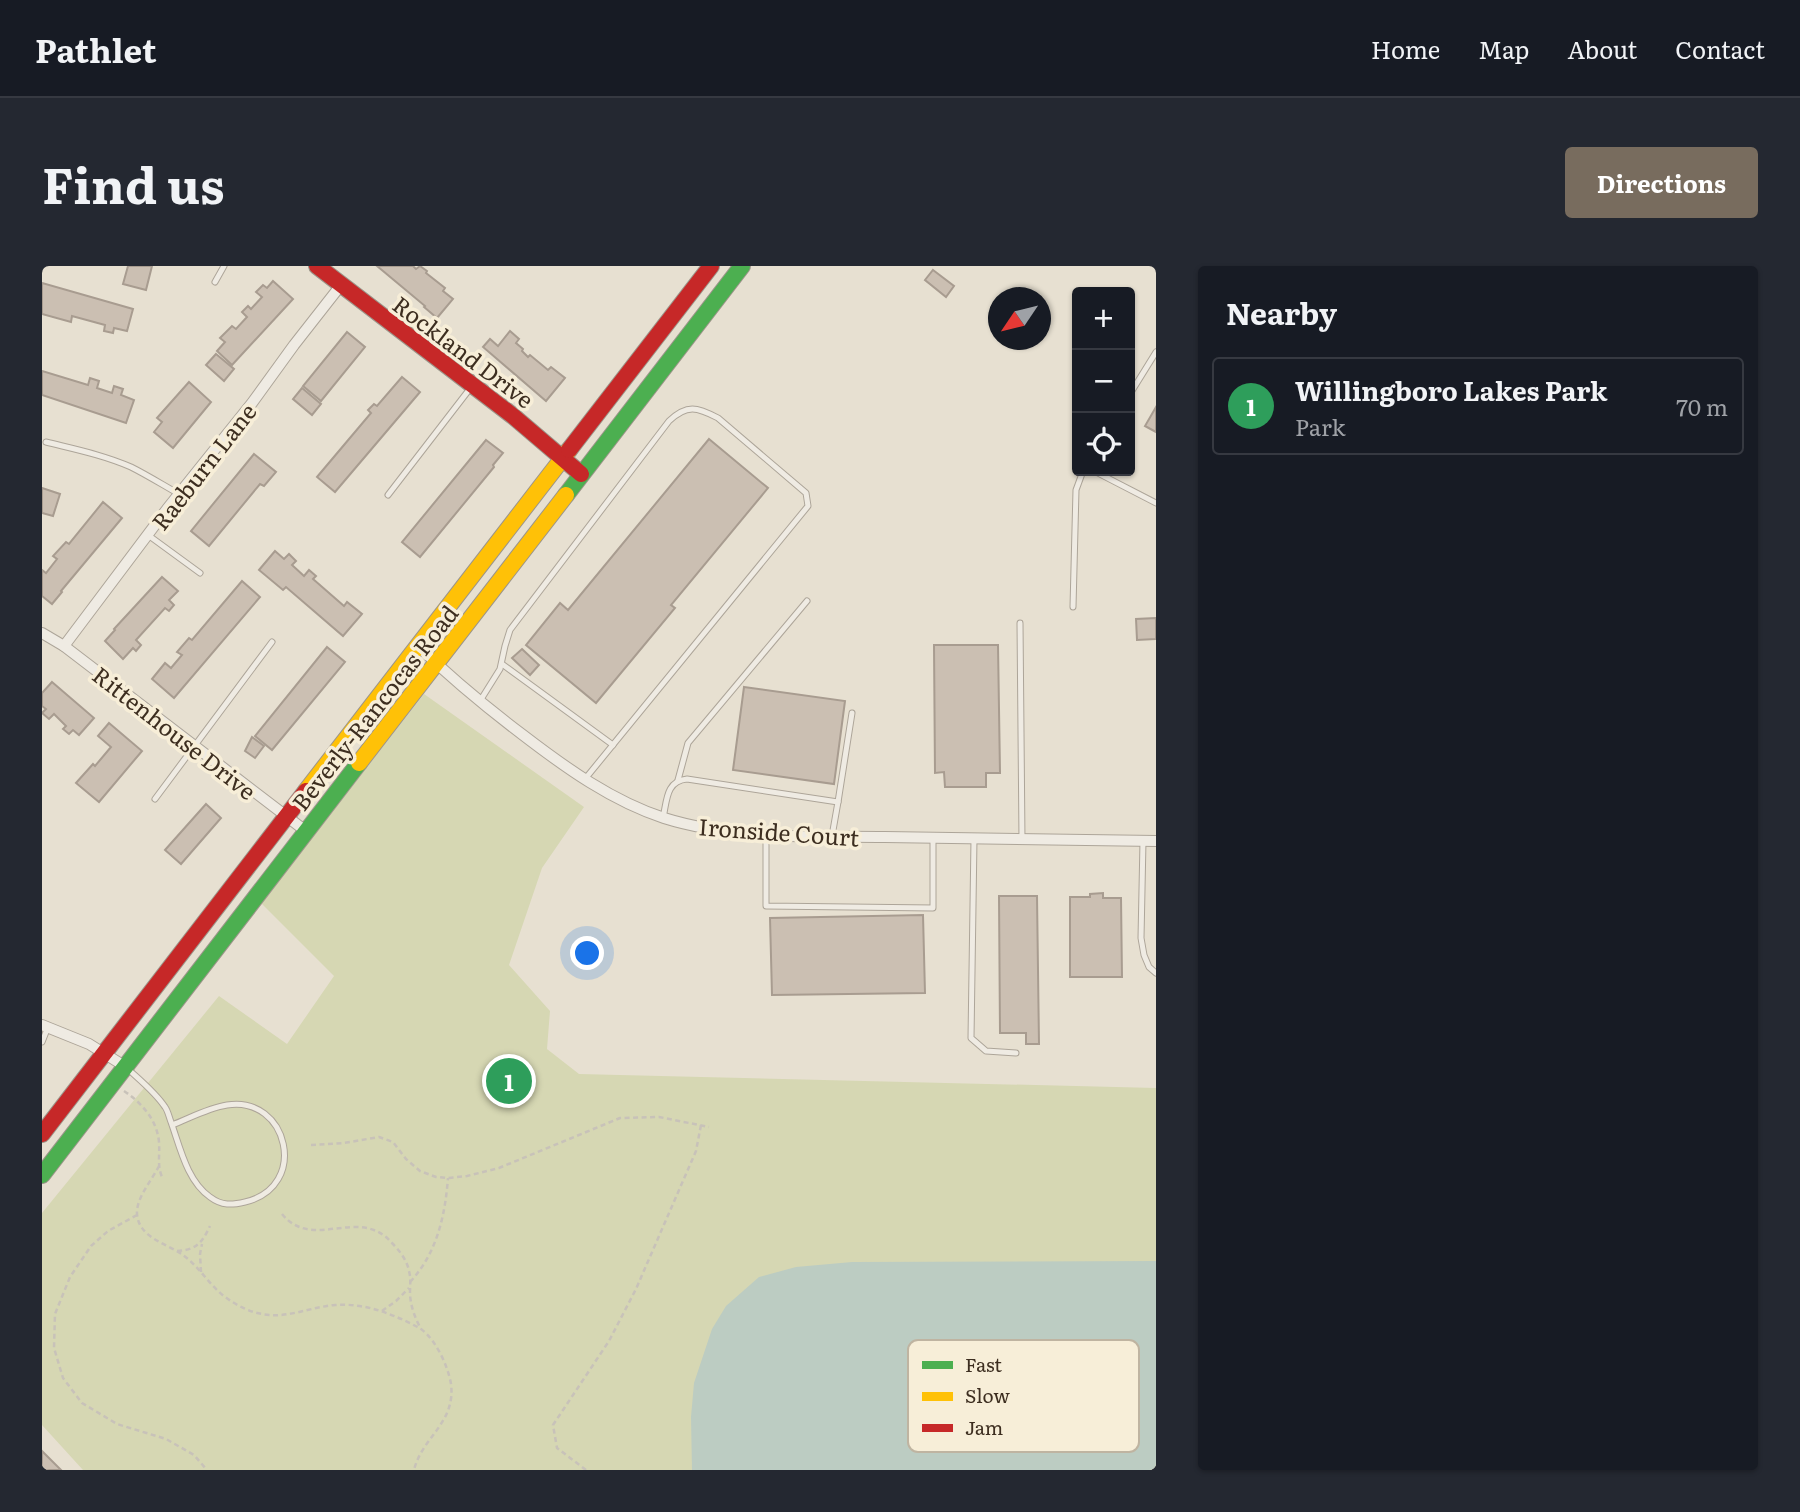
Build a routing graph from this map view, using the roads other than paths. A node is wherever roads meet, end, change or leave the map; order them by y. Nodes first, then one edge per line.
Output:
1 (224, 266) edge
2 (317, 266) edge
3 (711, 266) edge
4 (741, 266) edge
5 (215, 282) dead end
6 (341, 285) junction
7 (1156, 352) edge
8 (472, 386) junction
9 (1135, 386) edge
10 (46, 442) dead end
11 (563, 458) junction
12 (581, 474) junction
13 (1081, 476) edge
14 (1104, 476) edge
15 (179, 494) junction
16 (388, 495) dead end
17 (1156, 503) edge
18 (148, 535) junction
19 (200, 573) dead end
20 (807, 601) dead end
21 (1073, 607) dead end
22 (1020, 623) dead end
23 (42, 633) edge
24 (272, 642) dead end
25 (64, 646) junction
26 (418, 646) junction
27 (436, 663) junction
28 (502, 664) junction
29 (480, 701) junction
30 (852, 713) dead end
31 (613, 745) junction
32 (194, 747) junction
33 (585, 779) junction
34 (678, 780) junction
35 (155, 799) dead end
36 (838, 802) junction
37 (286, 817) junction
38 (663, 818) junction
39 (307, 832) junction
40 (766, 834) junction
41 (832, 836) junction
42 (933, 838) junction
43 (974, 839) junction
44 (1022, 840) junction
45 (1143, 841) junction
46 (1156, 841) edge
47 (1156, 973) edge
48 (45, 1026) edge
49 (42, 1041) edge
50 (104, 1053) junction
51 (1016, 1053) dead end
52 (126, 1067) junction
53 (172, 1125) junction
54 (42, 1134) edge
55 (42, 1175) edge

1 - 5 lane
2 - 6 main road, Rockland Drive
3 - 11 main road, Beverly-Rancocas Road
4 - 12 main road, Beverly-Rancocas Road
6 - 8 main road, Rockland Drive
6 - 15 street, Raeburn Lane
7 - 9 lane
8 - 11 main road, Rockland Drive
8 - 16 lane
10 - 15 lane
11 - 12 main road, Rockland Drive
11 - 26 main road, Beverly-Rancocas Road
12 - 27 main road, Beverly-Rancocas Road
13 - 21 lane
14 - 17 lane
15 - 18 street, Raeburn Lane
18 - 19 lane
18 - 25 street, Raeburn Lane
20 - 34 lane
22 - 44 lane
23 - 25 street, Rittenhouse Drive
24 - 32 lane
25 - 32 street, Rittenhouse Drive
26 - 27 street, Ironside Court
26 - 37 main road, Beverly-Rancocas Road
27 - 29 street, Ironside Court
27 - 39 main road, Beverly-Rancocas Road
28 - 29 lane
28 - 31 lane
28 - 31 lane
29 - 33 street, Ironside Court
30 - 36 lane
31 - 33 lane
32 - 35 lane
32 - 37 street, Rittenhouse Drive
33 - 38 street, Ironside Court
34 - 36 lane
34 - 38 lane
36 - 41 lane
37 - 39 street, Rittenhouse Drive
37 - 50 main road, Beverly-Rancocas Road
38 - 40 street, Ironside Court
39 - 52 main road, Beverly-Rancocas Road
40 - 41 street, Ironside Court
40 - 42 lane
41 - 42 street, Ironside Court
42 - 43 street, Ironside Court
43 - 44 street, Ironside Court
43 - 51 lane
44 - 45 street, Ironside Court
45 - 46 street, Ironside Court
45 - 47 lane
48 - 49 lane
48 - 50 street
50 - 52 street
50 - 54 main road, Beverly-Rancocas Road
52 - 53 lane
52 - 55 main road, Beverly-Rancocas Road
53 - 53 lane

